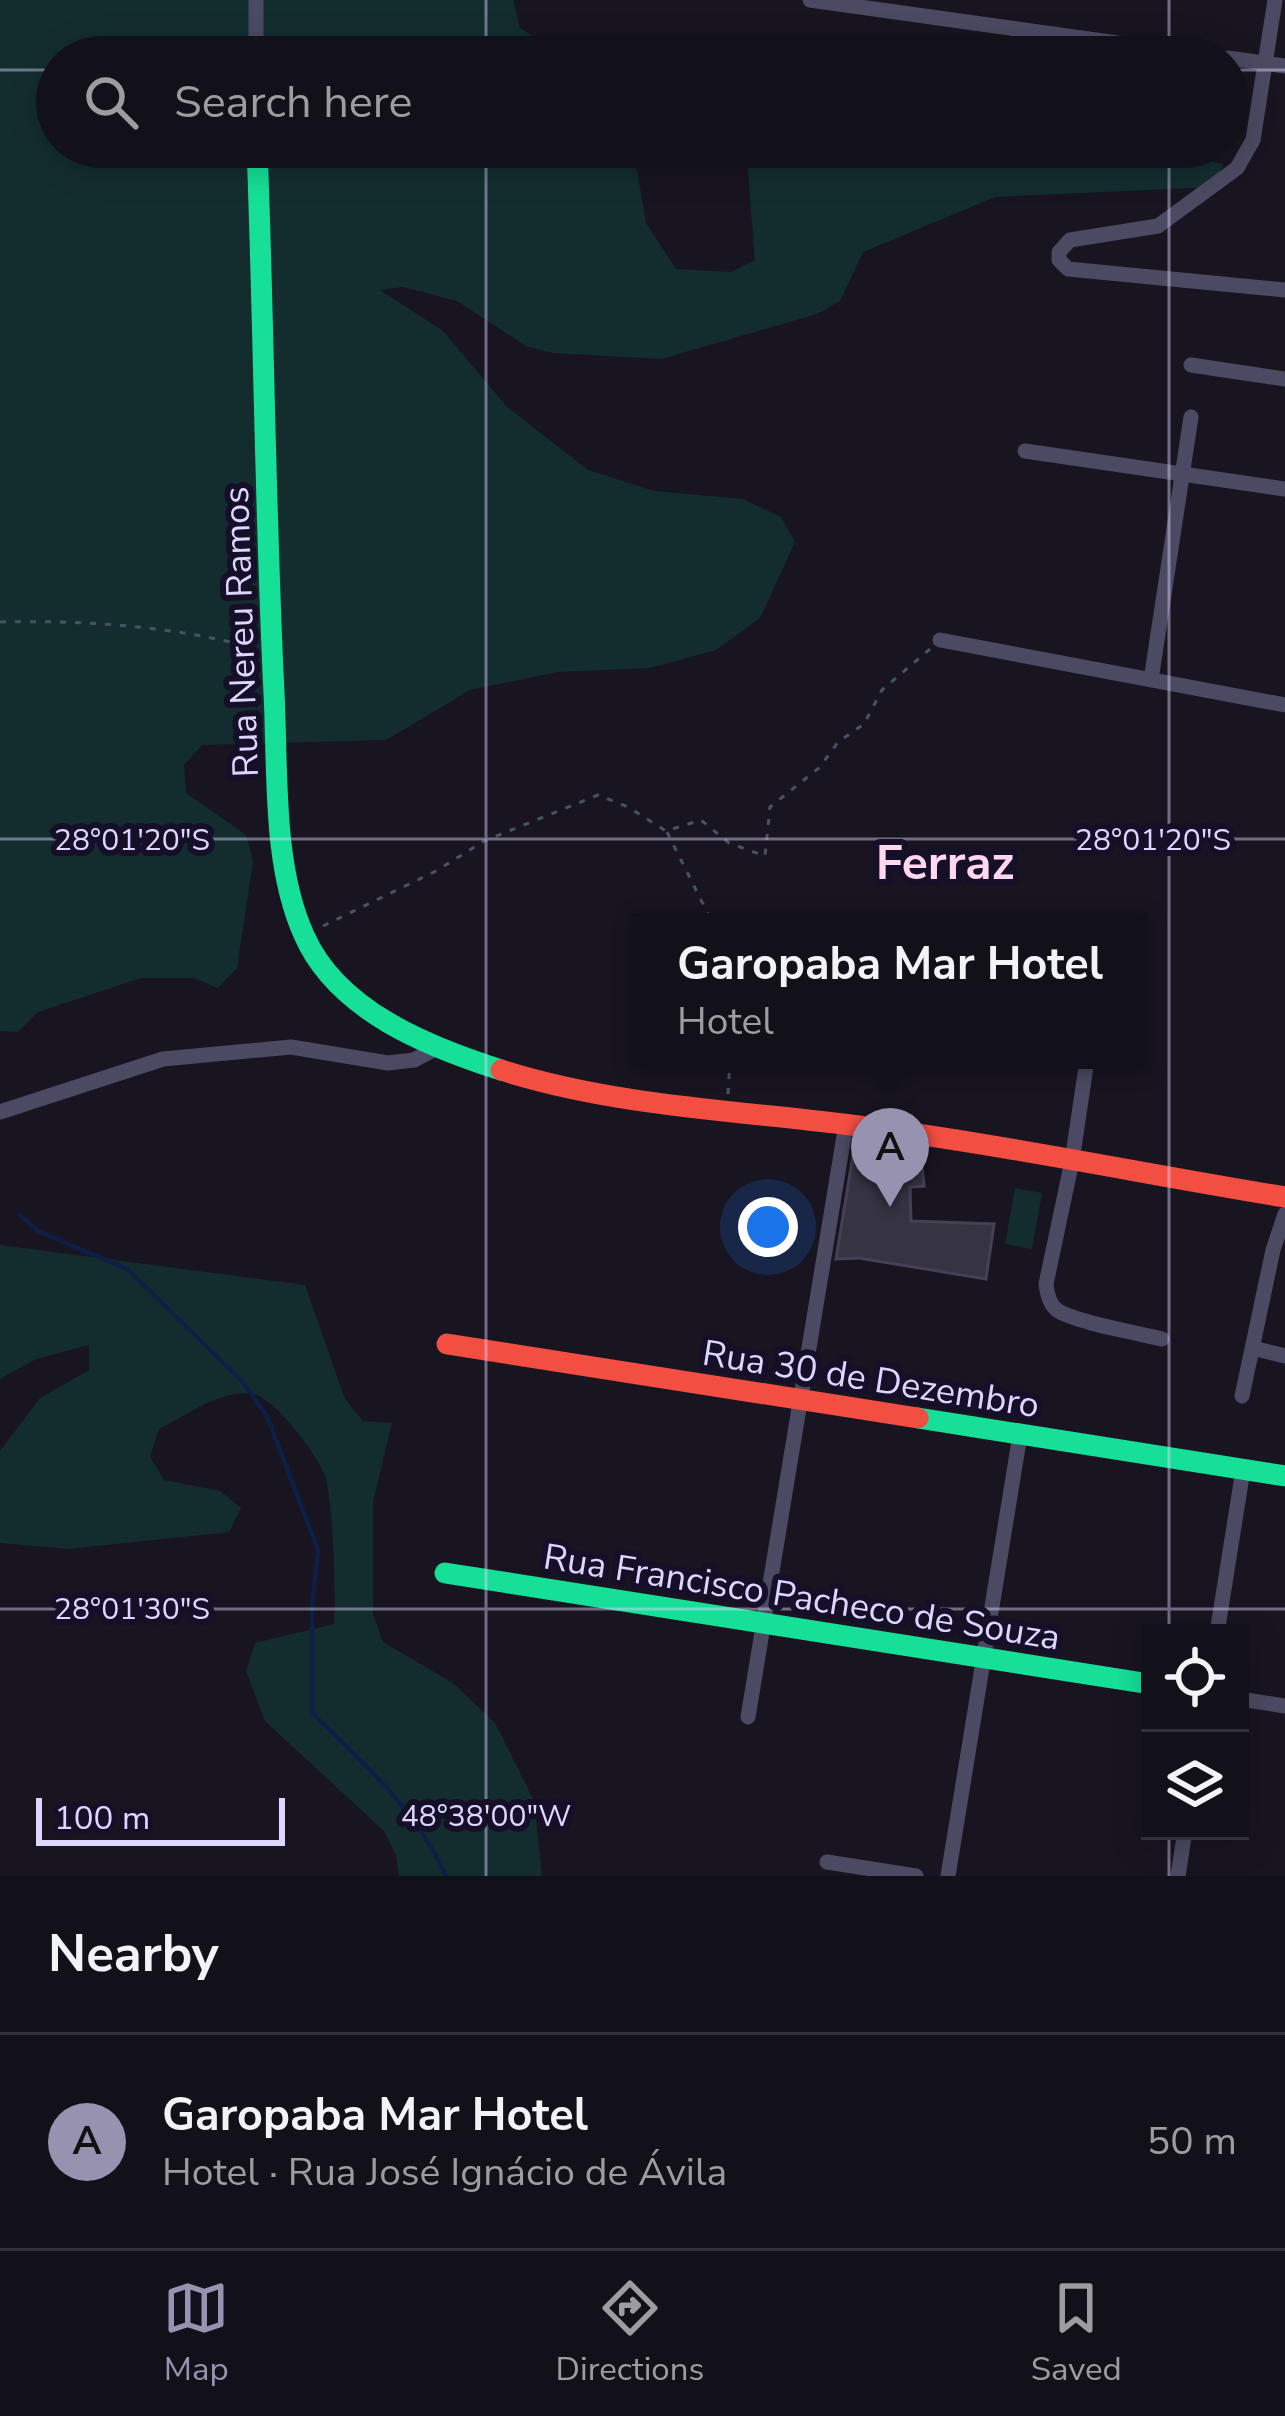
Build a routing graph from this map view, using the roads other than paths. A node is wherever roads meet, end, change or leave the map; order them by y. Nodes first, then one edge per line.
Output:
1 (256, 0) edge
2 (810, 0) edge
3 (1275, 0) edge
4 (256, 36) edge
5 (1068, 36) edge
6 (1249, 61) edge
7 (1265, 64) junction
8 (1285, 66) edge
9 (1249, 147) edge
10 (258, 168) edge
11 (1237, 168) edge
12 (1285, 290) edge
13 (1191, 365) dead end
14 (1285, 379) edge
15 (1191, 417) dead end
16 (1025, 451) dead end
17 (1182, 474) junction
18 (1285, 489) edge
19 (940, 640) road end
20 (1151, 680) junction
21 (1285, 704) edge
22 (435, 1049) junction
23 (1086, 1069) edge
24 (0, 1112) edge
25 (846, 1124) junction
26 (1072, 1161) junction
27 (1285, 1197) edge
28 (1285, 1214) edge
29 (1162, 1339) dead end
30 (446, 1344) dead end
31 (1253, 1348) junction
32 (1285, 1356) edge
33 (1242, 1396) dead end
34 (801, 1400) junction
35 (1020, 1435) junction
36 (1244, 1470) junction
37 (1285, 1476) edge
38 (445, 1573) dead end
39 (764, 1624) junction
40 (1218, 1624) edge
41 (984, 1658) junction
42 (1141, 1683) edge
43 (1249, 1700) edge
44 (1285, 1706) edge
45 (748, 1717) dead end
46 (1184, 1840) edge
47 (827, 1862) dead end
48 (916, 1876) edge
49 (948, 1876) edge
50 (1178, 1876) edge

1 - 4 street
2 - 5 street
3 - 7 street
6 - 7 street
7 - 8 street
7 - 9 street
10 - 22 street, Rua Nereu Ramos
11 - 12 street
13 - 14 street
15 - 17 street
16 - 17 street
17 - 18 street
17 - 20 street
19 - 20 street
20 - 21 street
22 - 24 street
22 - 25 street, Rua Nereu Ramos
23 - 26 street
25 - 26 street, Rua Nereu Ramos
25 - 34 street
26 - 27 street, Rua Nereu Ramos
26 - 29 street
28 - 31 street
30 - 34 street, Rua 30 de Dezembro
31 - 32 street
31 - 33 street
34 - 35 street, Rua 30 de Dezembro
34 - 39 street
35 - 36 street, Rua 30 de Dezembro
35 - 41 street
36 - 37 street, Rua 30 de Dezembro
36 - 40 street
38 - 39 street, Rua Francisco Pacheco de Souza
39 - 41 street, Rua Francisco Pacheco de Souza
39 - 45 street
41 - 42 street, Rua Francisco Pacheco de Souza
41 - 49 street
43 - 44 street
46 - 50 street
47 - 48 street

